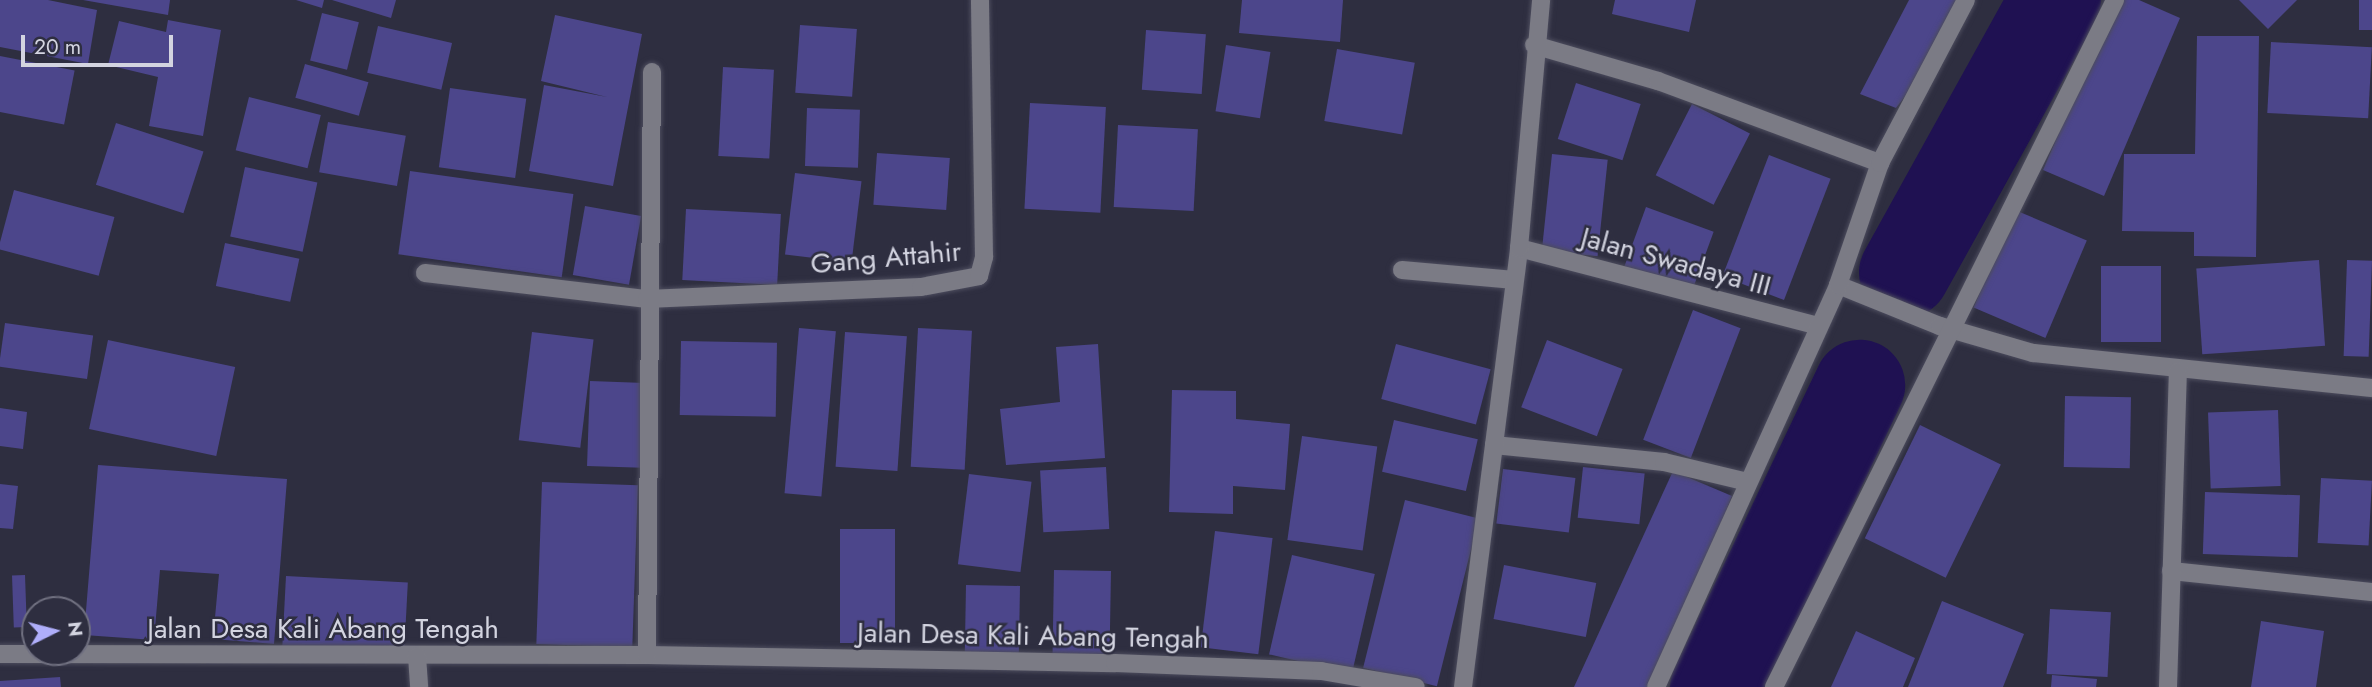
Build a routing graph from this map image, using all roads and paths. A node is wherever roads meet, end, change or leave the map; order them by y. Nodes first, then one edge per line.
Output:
1 (980, 0) edge
2 (1541, 0) edge
3 (1966, 0) edge
4 (2115, 0) edge
5 (1534, 45) junction
6 (652, 72) dead end
7 (1880, 163) junction
8 (1519, 248) junction
9 (1402, 270) dead end
10 (425, 273) dead end
11 (1515, 280) junction
12 (1838, 285) junction
13 (647, 299) junction
14 (1819, 326) junction
15 (1946, 328) junction
16 (2178, 371) junction
17 (2372, 388) edge
18 (1494, 445) junction
19 (1746, 482) junction
20 (2171, 570) junction
21 (2372, 592) edge
22 (0, 654) edge
23 (647, 655) junction
24 (417, 656) junction
25 (419, 687) edge
26 (1416, 687) edge
27 (1463, 687) edge
28 (1656, 687) edge
29 (1774, 687) edge
30 (2168, 687) edge

1 - 13 street, Gang Attahir
2 - 5 street
3 - 7 street
4 - 15 street
5 - 7 street
5 - 8 street
6 - 13 street
7 - 12 street
8 - 11 street
8 - 14 street, Jalan Swadaya III
9 - 11 street
10 - 13 street
11 - 18 street
12 - 14 street
12 - 15 street
13 - 23 street
14 - 19 street
15 - 16 street
15 - 29 street
16 - 17 street
16 - 20 street
18 - 19 street
18 - 27 street
19 - 28 street
20 - 21 street
20 - 30 street
22 - 24 street, Jalan Desa Kali Abang Tengah
23 - 24 street, Jalan Desa Kali Abang Tengah
23 - 26 street, Jalan Desa Kali Abang Tengah
24 - 25 street

